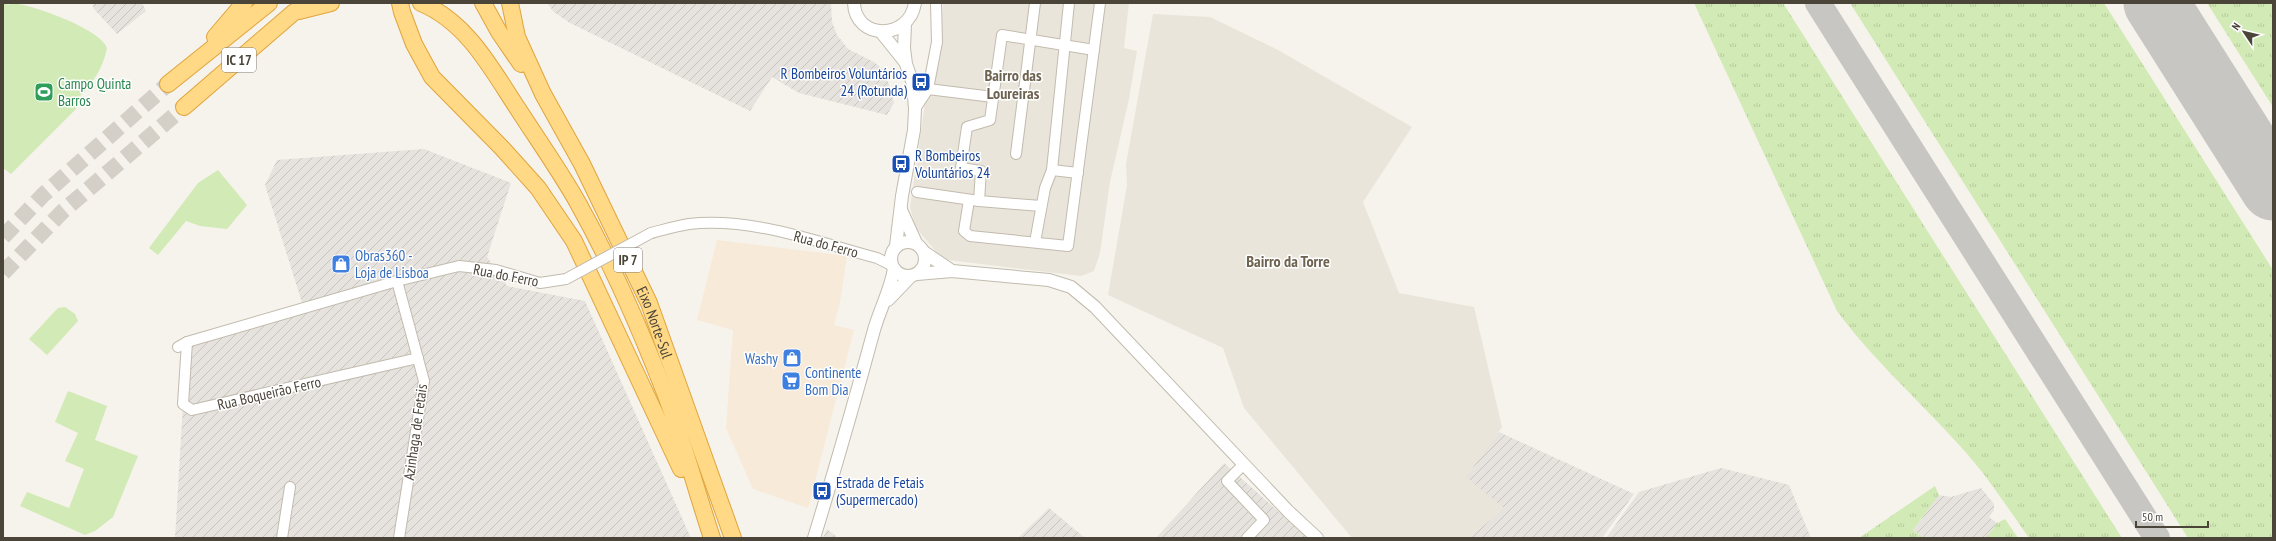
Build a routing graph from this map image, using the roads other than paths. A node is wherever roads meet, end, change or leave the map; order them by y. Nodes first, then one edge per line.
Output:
1 (244, 3) edge
2 (269, 3) edge
3 (308, 3) edge
4 (331, 3) edge
5 (400, 3) edge
6 (421, 3) edge
7 (483, 3) edge
8 (510, 3) edge
9 (854, 3) edge
10 (915, 3) edge
11 (936, 3) edge
12 (1034, 3) edge
13 (1069, 3) edge
14 (1100, 3) edge
15 (294, 13) junction
16 (905, 24) junction
17 (881, 32) junction
18 (1031, 40) junction
19 (1065, 45) junction
20 (1094, 50) junction
21 (906, 64) junction
22 (188, 68) junction
23 (168, 84) tunnel mouth
24 (928, 89) junction
25 (543, 94) junction
26 (993, 97) junction
27 (184, 107) tunnel mouth
28 (915, 110) junction
29 (1016, 154) dead end
30 (1052, 170) junction
31 (1078, 173) junction
32 (917, 192) dead end
33 (974, 200) junction
34 (1041, 206) junction
35 (901, 210) junction
36 (1035, 242) junction
37 (920, 248) junction
38 (893, 259) junction
39 (952, 271) junction
40 (914, 275) junction
41 (397, 281) junction
42 (883, 306) junction
43 (182, 345) joint
44 (418, 358) junction
45 (1243, 465) junction
46 (290, 487) dead end
47 (707, 523) junction
48 (282, 538) edge
49 (399, 538) edge
50 (712, 538) edge
51 (734, 538) edge
52 (814, 538) edge
53 (1247, 538) edge
54 (1317, 538) edge

1 - 22 highway
2 - 22 highway, IC 17
3 - 15 highway, IC 17
4 - 15 highway
5 - 47 highway
6 - 47 highway
7 - 25 highway
8 - 25 highway
9 - 17 street
10 - 16 street
11 - 24 street
12 - 18 street
13 - 19 street
14 - 20 street
15 - 27 highway, IC 17
16 - 17 street
16 - 21 street
17 - 21 street
18 - 19 street
18 - 26 street
18 - 29 street
19 - 20 street
19 - 30 street
20 - 31 street
21 - 28 street
22 - 23 highway, IC 17
24 - 26 street
24 - 28 street
25 - 51 highway, Eixo Norte-Sul / IP 7
26 - 33 street
28 - 35 street
30 - 31 street
30 - 34 street
31 - 36 street
32 - 33 street
33 - 34 street
33 - 36 street
34 - 36 street
35 - 37 street
35 - 38 street
37 - 38 street
37 - 39 street
37 - 40 street
38 - 40 street
38 - 41 street, Rua do Ferro, bridge
38 - 42 street
39 - 40 street
39 - 45 street
40 - 42 street
41 - 43 street, Rua do Ferro
41 - 44 street, Azinhaga de Fetais
42 - 52 street
43 - 44 street, Rua Boqueirão Ferro
44 - 49 street, Azinhaga de Fetais
45 - 53 street
45 - 54 street
46 - 48 street
47 - 50 highway

